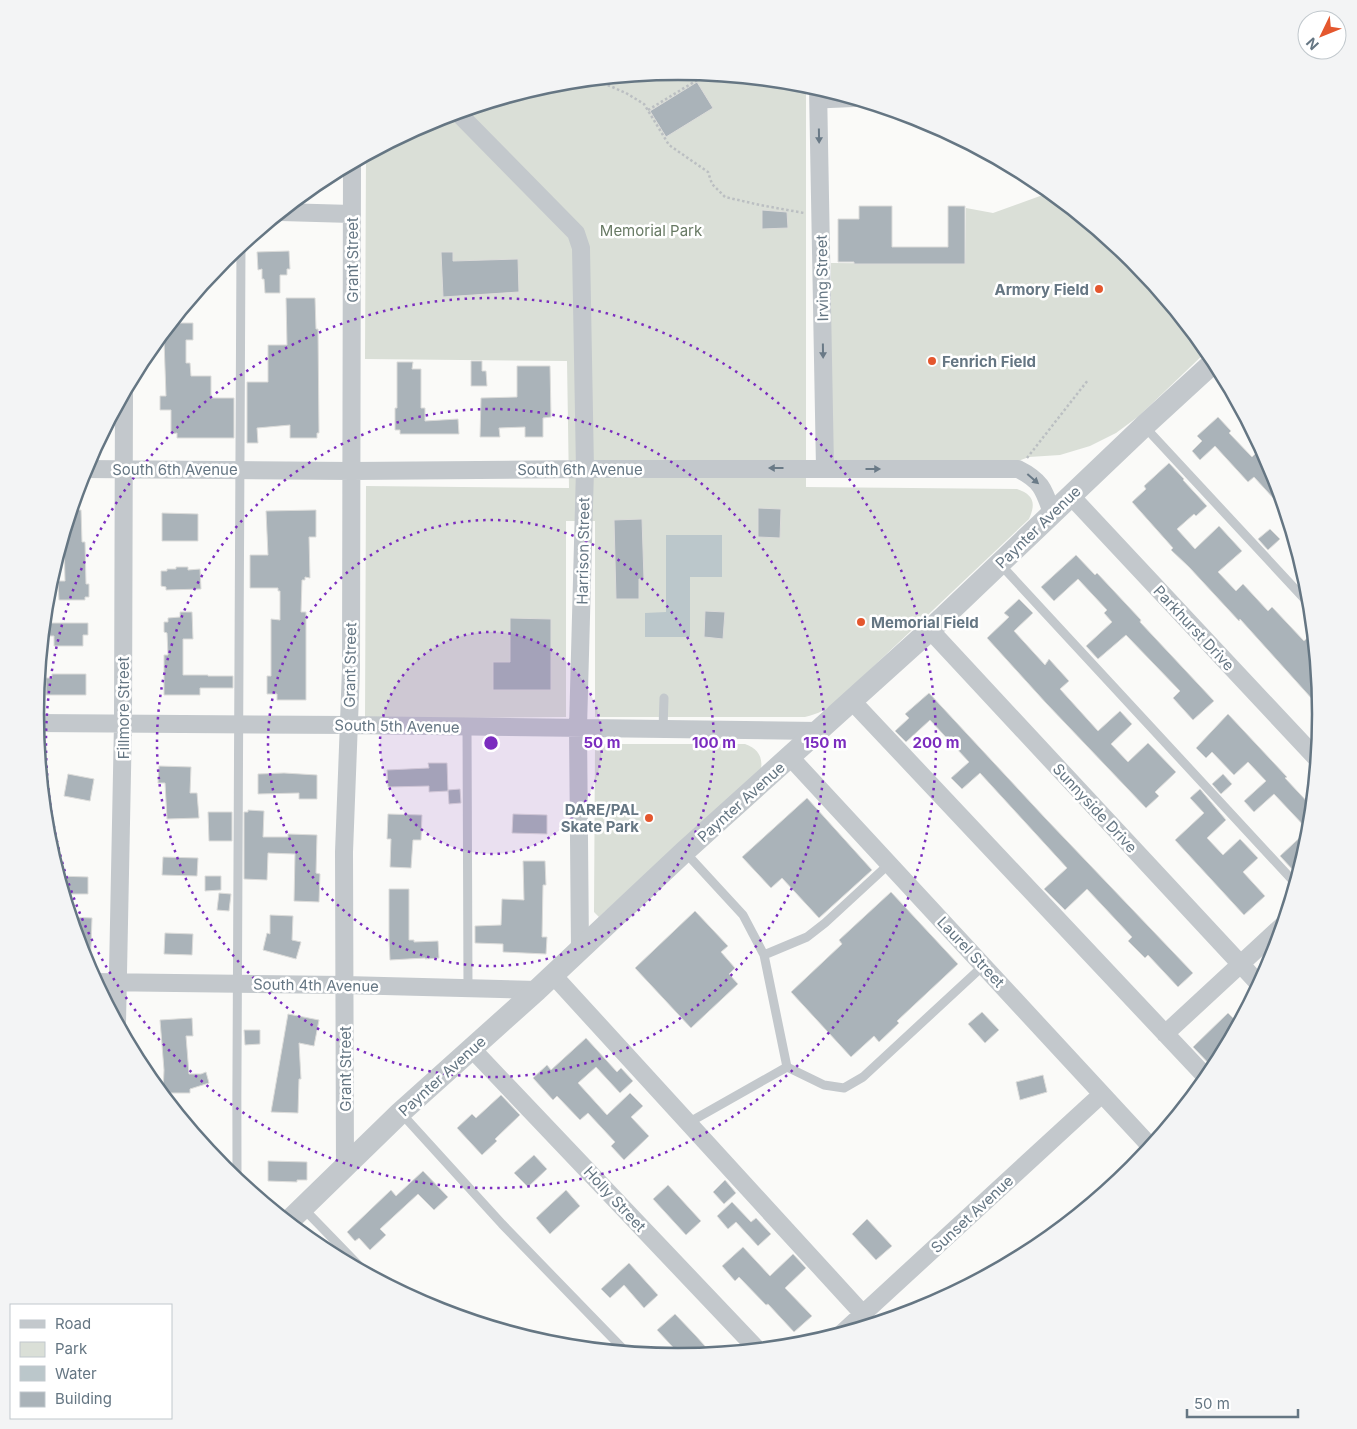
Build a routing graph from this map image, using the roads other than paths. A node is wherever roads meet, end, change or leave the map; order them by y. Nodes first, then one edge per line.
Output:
1 (818, 96) edge
2 (463, 117) edge
3 (352, 171) edge
4 (290, 212) edge
5 (352, 214) junction
6 (241, 255) edge
7 (1209, 367) edge
8 (124, 407) edge
9 (1144, 426) junction
10 (824, 468) junction
11 (93, 469) edge
12 (123, 469) junction
13 (241, 469) junction
14 (585, 469) junction
15 (352, 471) junction
16 (1070, 495) junction
17 (1052, 513) junction
18 (1000, 564) junction
19 (1302, 596) edge
20 (930, 630) junction
21 (664, 698) dead end
22 (852, 701) junction
23 (44, 723) edge
24 (123, 723) junction
25 (239, 724) junction
26 (348, 725) junction
27 (467, 727) junction
28 (578, 728) junction
29 (663, 730) junction
30 (818, 731) junction
31 (1312, 754) edge
32 (790, 757) junction
33 (685, 852) junction
34 (889, 864) junction
35 (1292, 880) edge
36 (1275, 932) edge
37 (580, 949) junction
38 (764, 955) junction
39 (1240, 964) junction
40 (984, 966) junction
41 (1255, 980) edge
42 (103, 982) edge
43 (118, 982) junction
44 (545, 982) junction
45 (236, 984) junction
46 (345, 985) junction
47 (468, 988) junction
48 (117, 1010) edge
49 (1165, 1034) junction
50 (472, 1049) junction
51 (787, 1067) junction
52 (1202, 1073) edge
53 (1102, 1094) junction
54 (400, 1113) junction
55 (688, 1123) junction
56 (1147, 1142) edge
57 (345, 1166) junction
58 (237, 1170) edge
59 (295, 1215) edge
60 (334, 1247) edge
61 (863, 1314) junction
62 (850, 1326) edge
63 (753, 1345) edge
64 (621, 1346) edge

1 -> 10 street, Irving Street
2 - 14 street, Harrison Street
3 - 5 street, Grant Street
4 - 5 street
5 - 15 street, Grant Street
6 - 13 lane
7 - 9 street, Paynter Avenue
8 - 12 street, Fillmore Street
9 - 16 street, Paynter Avenue
9 - 19 lane
10 -> 14 street, South 6th Avenue
10 -> 17 street, South 6th Avenue
11 - 12 street, South 6th Avenue
12 - 13 street, South 6th Avenue
12 - 24 street, Fillmore Street
13 - 15 street, South 6th Avenue
13 - 25 lane
14 - 15 street, South 6th Avenue
14 - 28 street, Harrison Street
15 - 26 street, Grant Street
16 - 17 street, Paynter Avenue
16 - 31 street, Parkhurst Drive
17 - 18 street, Paynter Avenue
18 - 20 street, Paynter Avenue
18 - 35 lane
20 - 22 street, Paynter Avenue
20 - 39 street, Sunnyside Drive
21 - 29 lane
22 - 30 street, Paynter Avenue
22 - 49 street
23 - 24 street, South 5th Avenue
24 - 25 street, South 5th Avenue
24 - 43 street, Fillmore Street
25 - 26 street, South 5th Avenue
25 - 45 lane
26 - 27 street, South 5th Avenue
26 - 46 street, Grant Street
27 - 28 street, South 5th Avenue
27 - 47 lane
28 - 29 street, South 5th Avenue
28 - 37 street, Harrison Street
29 - 30 street, South 5th Avenue
30 - 32 street, Paynter Avenue
32 - 33 street, Paynter Avenue
32 - 34 street, Laurel Street
33 - 37 street, Paynter Avenue
33 - 38 lane
34 - 38 lane
34 - 40 street, Laurel Street
36 - 39 street
37 - 44 street, Paynter Avenue
38 - 51 lane
39 - 41 street, Sunnyside Drive
39 - 49 street
40 - 51 lane
40 - 53 street, Laurel Street
42 - 43 street, South 4th Avenue
43 - 45 street, South 4th Avenue
43 - 48 street, Fillmore Street
44 - 47 street, South 4th Avenue
44 - 50 street, Paynter Avenue
44 - 55 street
45 - 46 street, South 4th Avenue
45 - 58 lane
46 - 47 street, South 4th Avenue
46 - 57 street, Grant Street
49 - 52 street
50 - 54 street, Paynter Avenue
50 - 63 street, Holly Street
51 - 55 lane
53 - 56 street, Laurel Street
53 - 61 street, Sunset Avenue
54 - 57 street, Paynter Avenue
54 - 64 lane
55 - 61 street
57 - 59 street, Paynter Avenue
59 - 60 lane
61 - 62 street, Sunset Avenue

